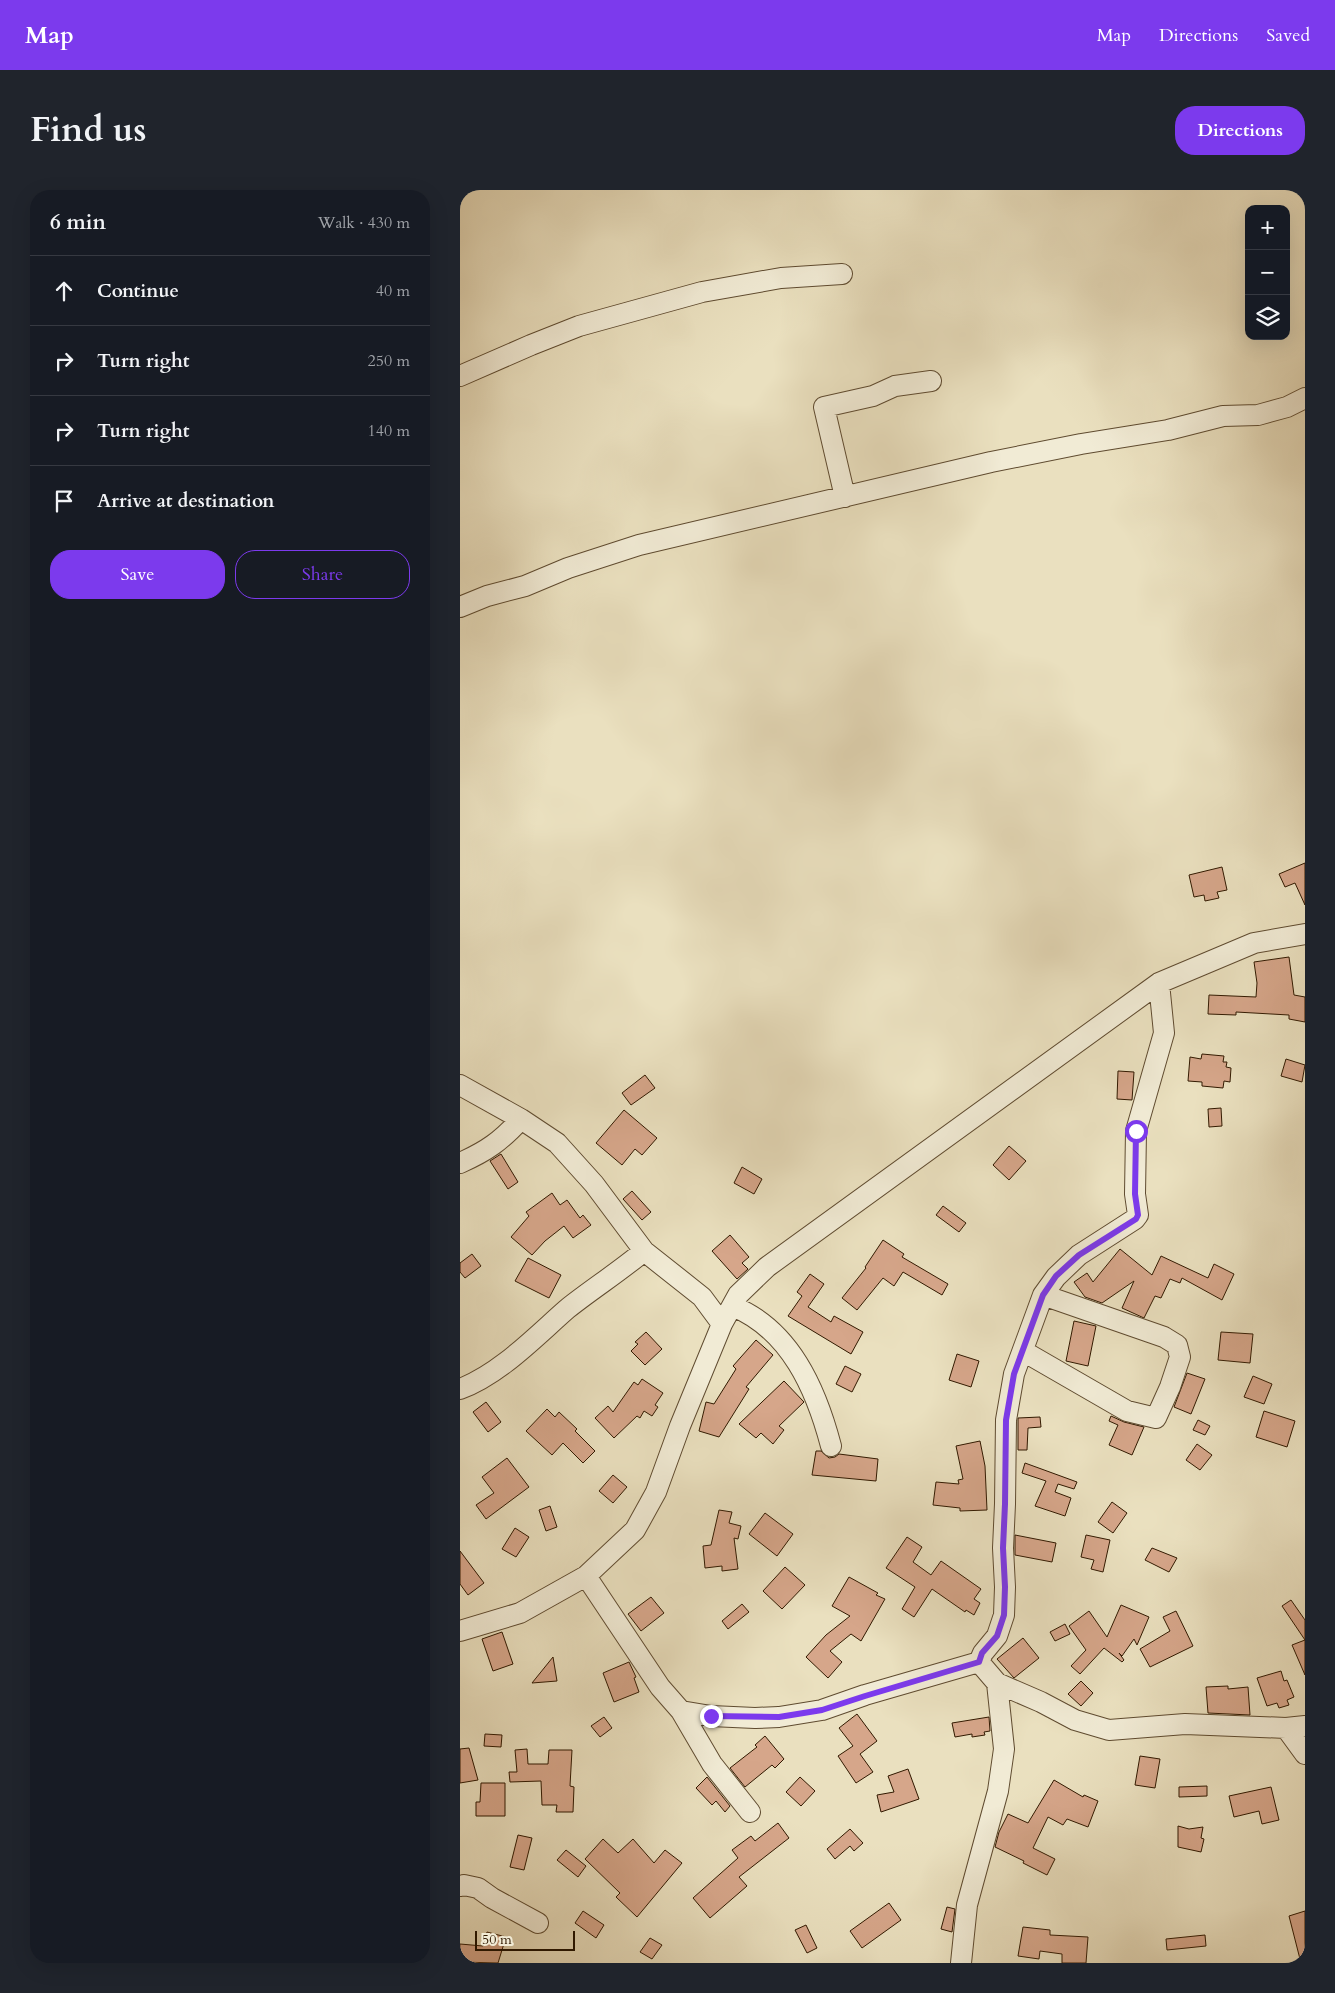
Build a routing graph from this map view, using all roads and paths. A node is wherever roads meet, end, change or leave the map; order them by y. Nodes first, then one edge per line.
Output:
1 (842, 274) dead end
2 (460, 376) edge
3 (931, 381) dead end
4 (1305, 398) edge
5 (846, 496) junction
6 (460, 607) edge
7 (1305, 934) edge
8 (1159, 983) junction
9 (460, 1085) edge
10 (521, 1119) junction
11 (460, 1163) edge
12 (644, 1251) junction
13 (1043, 1295) junction
14 (732, 1306) junction
15 (722, 1324) junction
16 (1023, 1351) junction
17 (460, 1389) edge
18 (831, 1446) dead end
19 (586, 1576) junction
20 (460, 1631) edge
21 (979, 1662) junction
22 (997, 1683) junction
23 (681, 1710) junction
24 (1295, 1727) edge
25 (1305, 1754) edge
26 (750, 1812) dead end
27 (460, 1886) edge
28 (538, 1923) dead end
29 (961, 1963) edge

1 - 2 street
3 - 5 street
4 - 5 street
5 - 6 street
7 - 8 street
8 - 13 street
8 - 14 street
9 - 10 street
10 - 11 street
10 - 12 street
12 - 15 street
12 - 17 street
13 - 16 street
13 - 16 street
14 - 15 street
14 - 18 street
15 - 19 street
16 - 21 street
19 - 20 street
19 - 23 street
21 - 22 street
21 - 23 street
22 - 24 street
22 - 29 street
23 - 26 street
24 - 25 street
27 - 28 street

